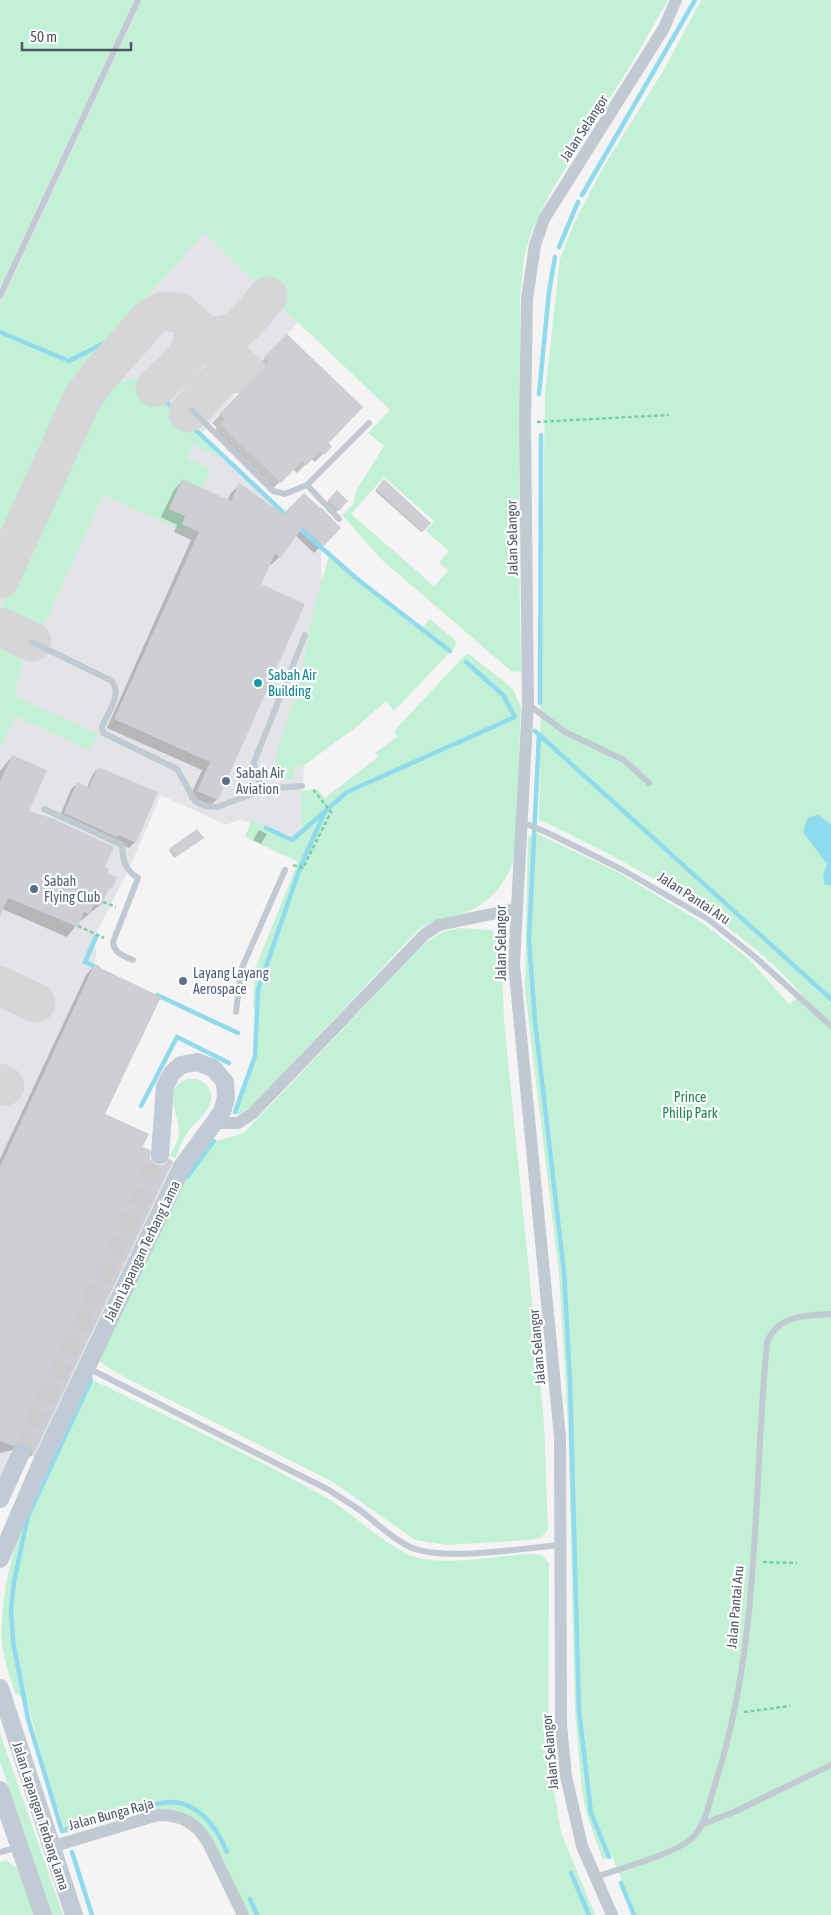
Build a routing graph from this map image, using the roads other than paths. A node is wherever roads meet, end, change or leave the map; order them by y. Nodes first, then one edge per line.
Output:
1 (138, 0) edge
2 (676, 0) edge
3 (0, 296) edge
4 (192, 410) dead end
5 (369, 422) dead end
6 (307, 486) junction
7 (339, 519) dead end
8 (305, 635) dead end
9 (32, 642) dead end
10 (528, 704) junction
11 (649, 783) dead end
12 (305, 784) road end
13 (266, 789) junction
14 (44, 809) dead end
15 (522, 822) junction
16 (285, 870) dead end
17 (515, 909) junction
18 (133, 960) dead end
19 (236, 1012) dead end
20 (831, 1026) edge
21 (214, 1123) junction
22 (160, 1155) tunnel mouth
23 (831, 1314) edge
24 (86, 1367) junction
25 (22, 1451) tunnel mouth
26 (0, 1499) edge
27 (561, 1545) junction
28 (0, 1559) edge
29 (1, 1695) edge
30 (831, 1765) edge
31 (0, 1790) edge
32 (701, 1825) junction
33 (20, 1846) junction
34 (51, 1847) junction
35 (0, 1852) edge
36 (596, 1877) junction
37 (44, 1915) edge
38 (74, 1915) edge
39 (242, 1915) edge
40 (612, 1915) edge

1 - 3 lane
2 - 10 street, Jalan Selangor
4 - 6 lane
5 - 6 lane
6 - 7 lane
8 - 13 lane
9 - 13 lane
10 - 11 lane
10 - 15 street, Jalan Selangor
12 - 13 lane
14 - 18 lane
15 - 17 street, Jalan Selangor
15 - 20 lane, Jalan Pantai Aru
16 - 19 lane
17 - 21 street
17 - 27 street, Jalan Selangor
21 - 22 main road, Jalan Lapangan Terbang Lama
21 - 24 main road, Jalan Lapangan Terbang Lama
23 - 32 lane, Jalan Pantai Aru
24 - 27 lane
24 - 28 main road, Jalan Lapangan Terbang Lama
25 - 26 main road
27 - 36 street, Jalan Selangor
29 - 34 main road, Jalan Lapangan Terbang Lama
30 - 32 lane
31 - 33 main road, Jalan Lapangan Terbang Lama
32 - 36 lane, Jalan Pantai Aru
33 - 35 lane
33 - 37 main road, Jalan Lapangan Terbang Lama
34 - 38 main road, Jalan Lapangan Terbang Lama
34 - 39 street, Jalan Bunga Raja
36 - 40 street, Jalan Selangor

